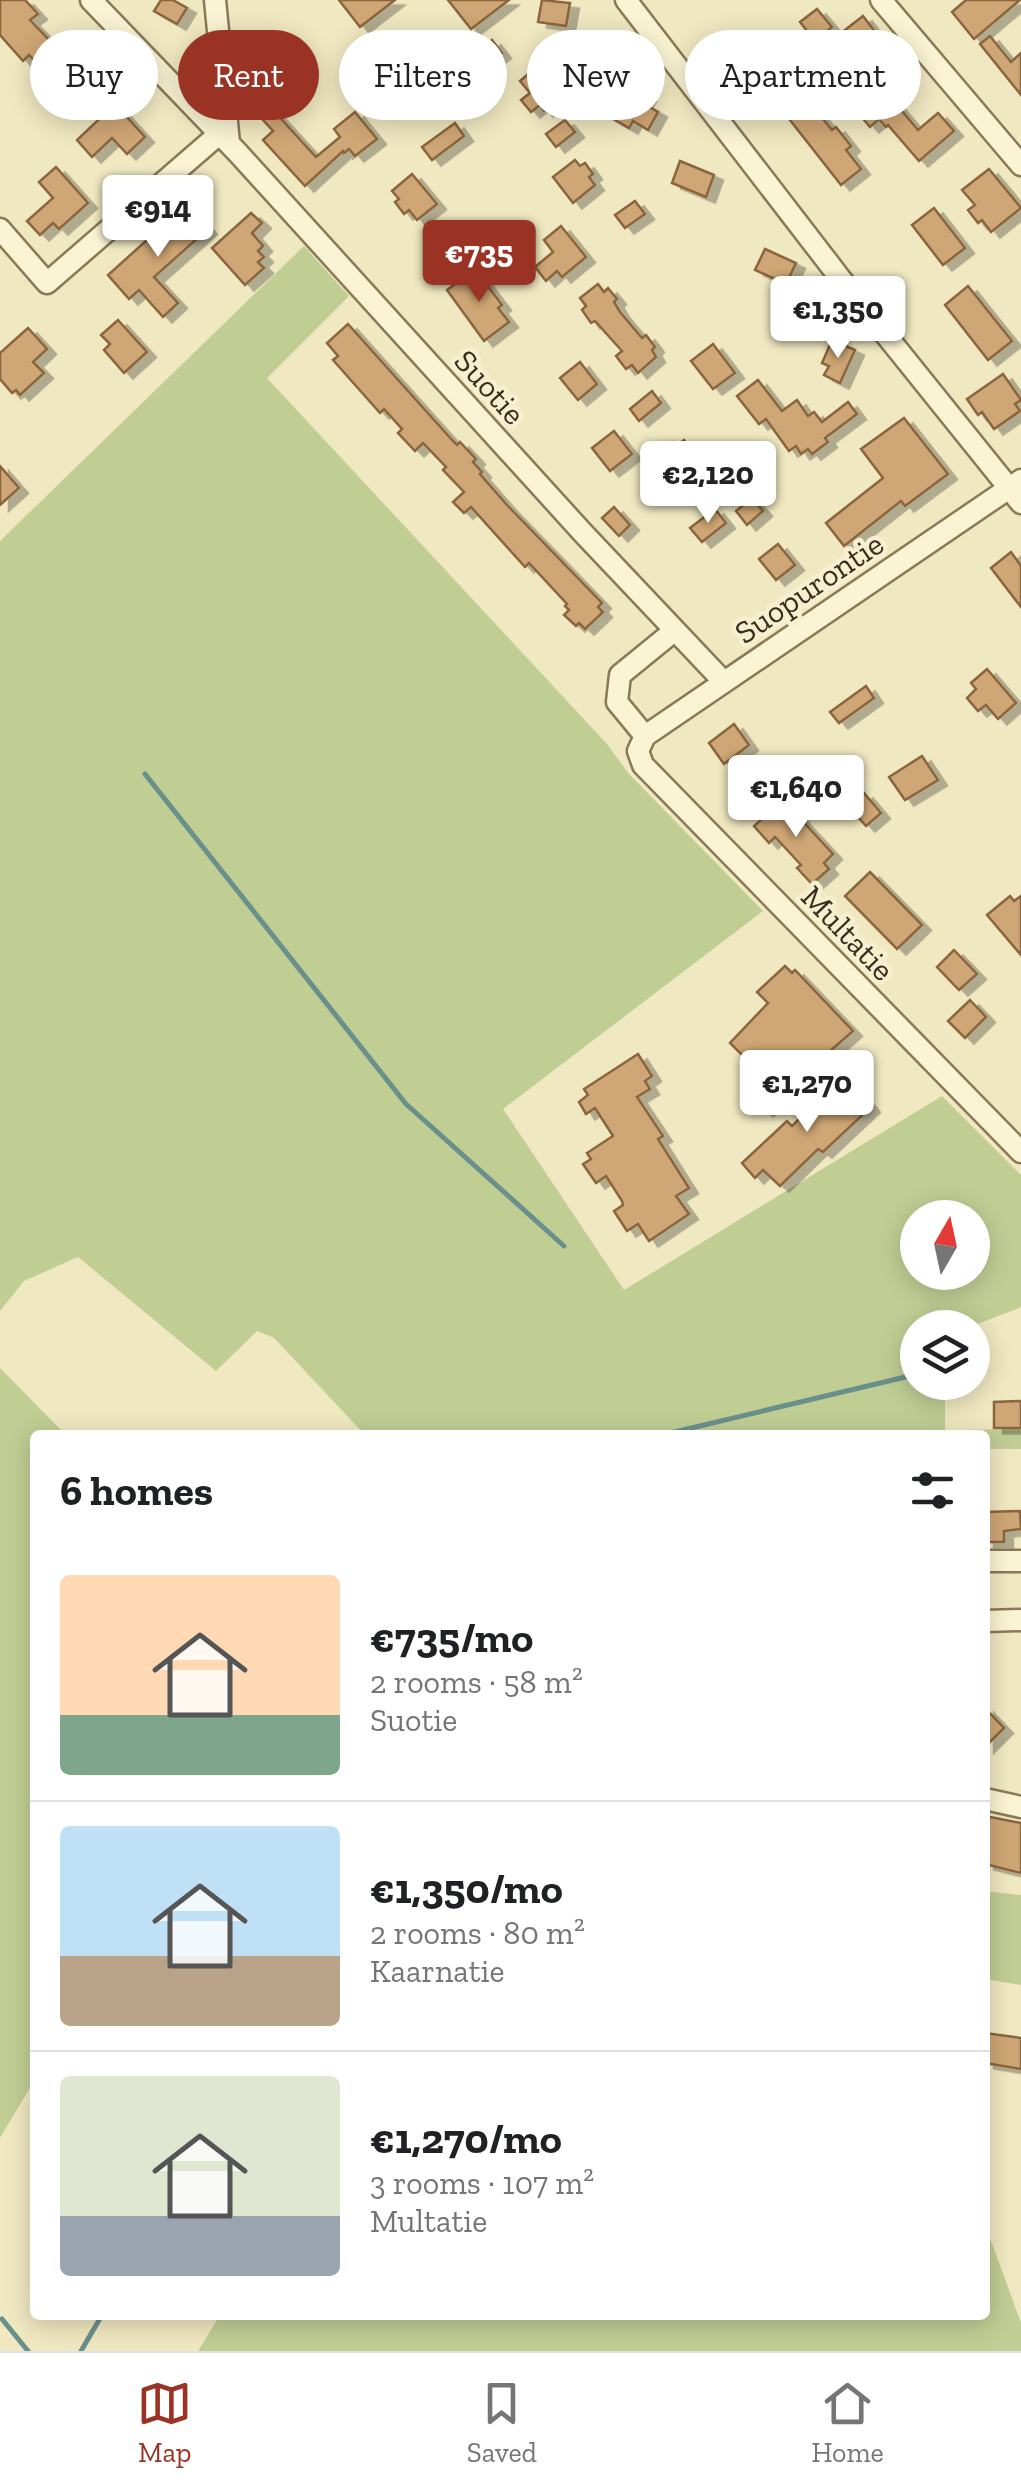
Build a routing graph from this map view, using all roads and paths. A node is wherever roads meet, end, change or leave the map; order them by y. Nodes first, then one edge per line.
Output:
1 (91, 0) edge
2 (215, 0) edge
3 (626, 0) edge
4 (881, 0) edge
5 (224, 138) junction
6 (1021, 164) edge
7 (0, 229) edge
8 (1017, 490) edge
9 (674, 632) junction
10 (724, 682) junction
11 (641, 744) junction
12 (1021, 1152) edge
13 (1021, 1560) edge
14 (990, 1561) edge
15 (1021, 1620) edge
16 (990, 1621) edge
17 (990, 1800) edge
18 (1021, 1807) edge

1 - 5 street, Suotie
2 - 5 street
3 - 8 street
4 - 6 street
5 - 7 street
5 - 9 street, Suotie
8 - 10 street, Suopurontie
9 - 10 street, Suotie
9 - 11 street, Multatie
10 - 11 street, Suopurontie
11 - 12 street, Multatie
13 - 14 street
15 - 16 street
17 - 18 street

